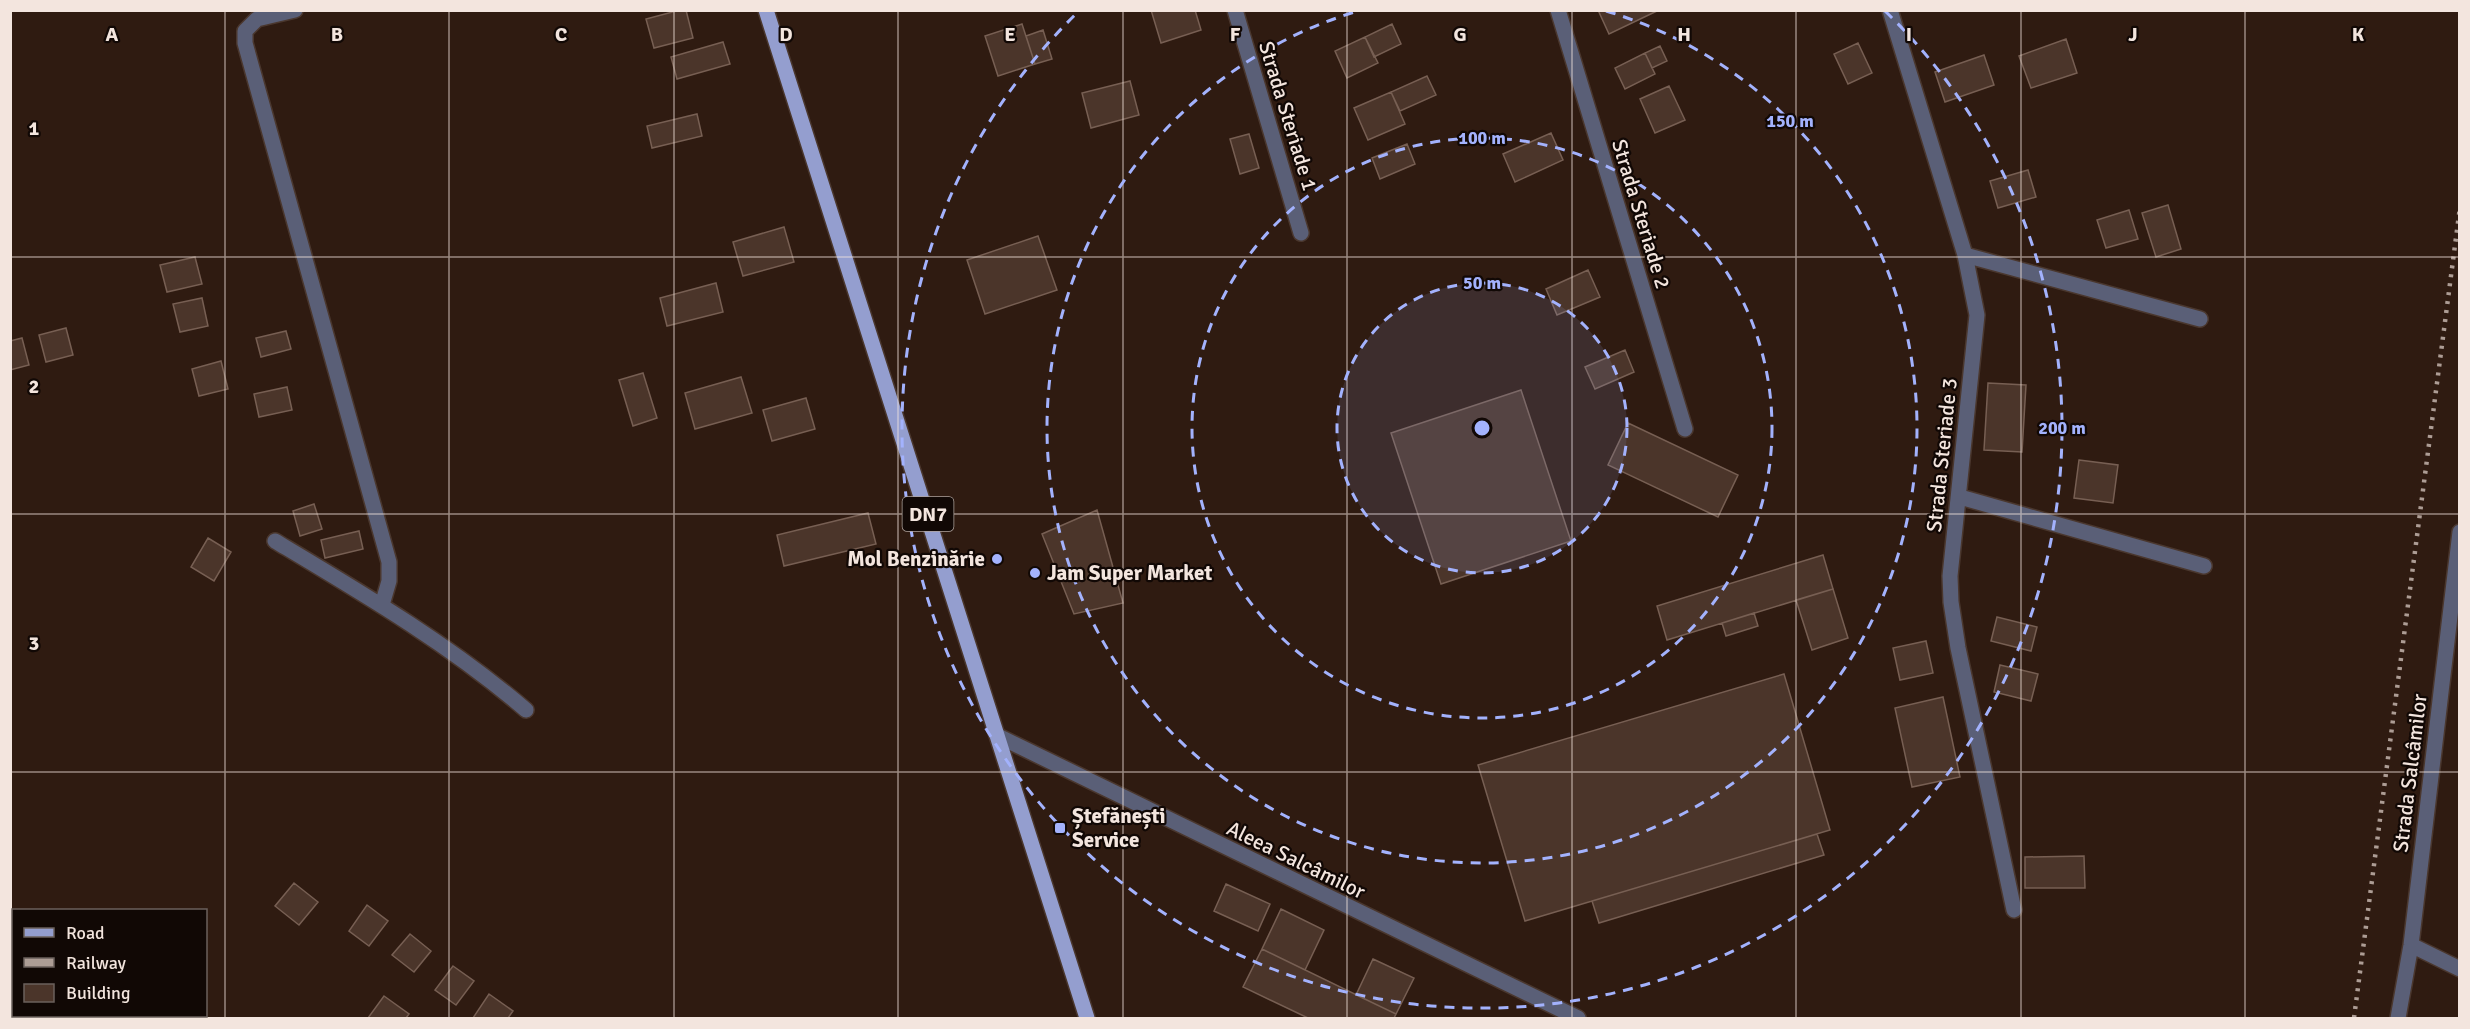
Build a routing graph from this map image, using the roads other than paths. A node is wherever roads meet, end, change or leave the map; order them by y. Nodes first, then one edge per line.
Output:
1 (295, 10) edge
2 (766, 10) edge
3 (1235, 10) edge
4 (1558, 10) edge
5 (1890, 10) edge
6 (1301, 233) dead end
7 (1965, 255) junction
8 (2200, 319) dead end
9 (1685, 429) dead end
10 (1960, 497) junction
11 (2460, 532) edge
12 (275, 541) dead end
13 (2204, 566) dead end
14 (382, 605) junction
15 (526, 710) dead end
16 (998, 736) junction
17 (2014, 910) dead end
18 (2411, 945) junction
19 (2460, 969) edge
20 (1087, 1018) edge
21 (1578, 1018) edge
22 (2398, 1018) edge

1 - 14 street
2 - 16 main road, DN7
3 - 6 street, Strada Steriade 1
4 - 9 street, Strada Steriade 2
5 - 7 street, Strada Steriade 3
7 - 8 street
7 - 10 street, Strada Steriade 3
10 - 13 street
10 - 17 street, Strada Steriade 3
11 - 18 street, Strada Salcâmilor
12 - 14 street
14 - 15 street
16 - 20 main road, DN7
16 - 21 street, Aleea Salcâmilor
18 - 19 street
18 - 22 street, Strada Salcâmilor

